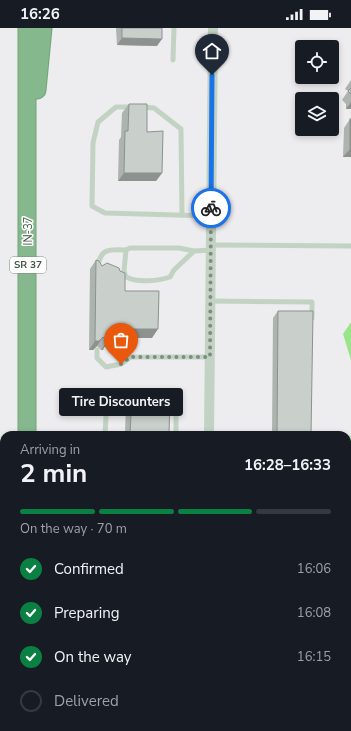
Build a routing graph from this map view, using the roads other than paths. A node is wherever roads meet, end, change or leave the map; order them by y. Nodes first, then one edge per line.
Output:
1 (27, 28) edge
2 (43, 28) edge
3 (174, 28) edge
4 (213, 28) edge
5 (174, 60) dead end
6 (28, 131) junction
7 (182, 215) junction
8 (211, 216) junction
9 (351, 246) edge
10 (211, 248) junction
11 (126, 250) junction
12 (194, 251) junction
13 (97, 271) edge
14 (210, 301) junction
15 (312, 326) edge
16 (96, 350) edge
17 (210, 357) junction
18 (144, 393) edge
19 (158, 393) edge
20 (27, 431) edge
21 (105, 431) edge
22 (176, 431) edge
23 (209, 431) edge
24 (206, 731) edge
25 (262, 731) edge

1 - 6 highway, IN-37 / SR 37
2 - 6 highway
3 - 5 lane
4 - 8 street
6 - 20 highway, IN-37 / SR 37
7 - 7 lane
7 - 8 lane
8 - 10 street
9 - 10 lane
10 - 12 lane
10 - 14 street
11 - 12 lane
11 - 12 lane
11 - 13 lane
14 - 15 lane
14 - 17 street
16 - 17 lane
17 - 23 street
18 - 21 lane
19 - 22 lane
24 - 25 lane

